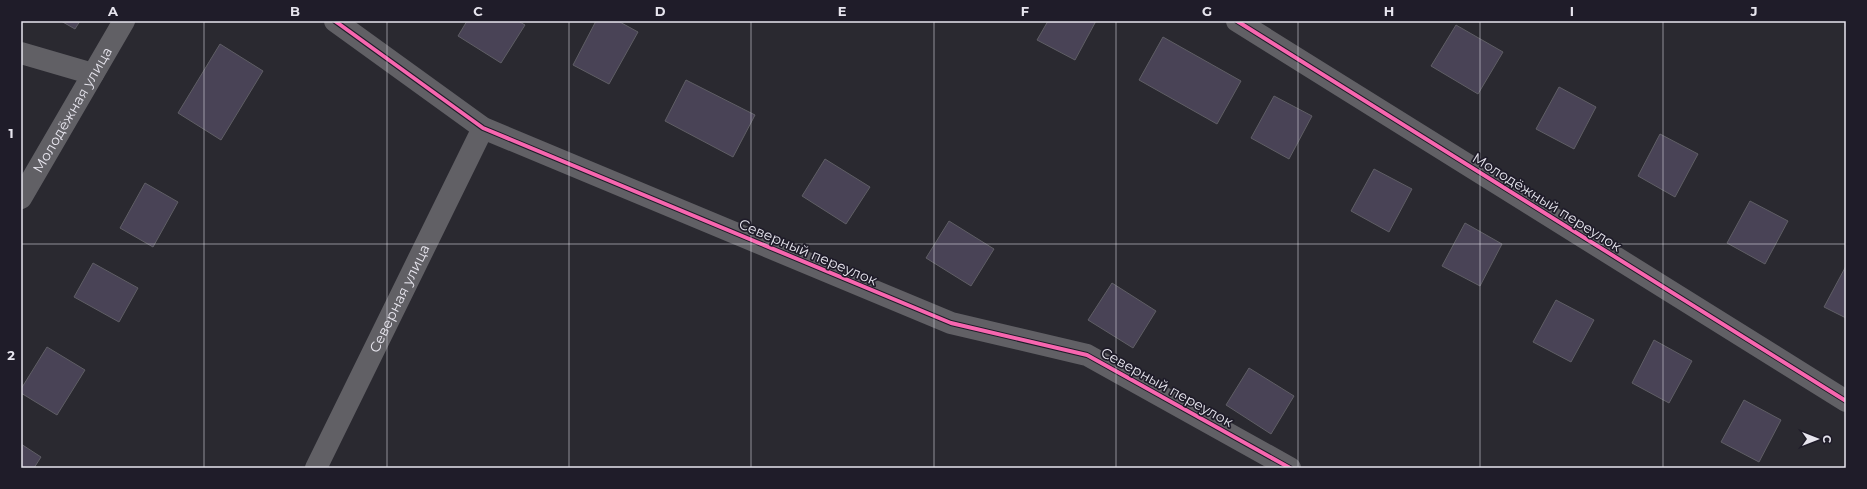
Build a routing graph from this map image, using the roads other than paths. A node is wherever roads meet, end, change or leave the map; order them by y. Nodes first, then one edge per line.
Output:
1 (124, 21) edge
2 (335, 21) edge
3 (1237, 21) edge
4 (21, 53) edge
5 (93, 74) junction
6 (483, 128) junction
7 (21, 198) edge
8 (1846, 401) edge
9 (316, 468) edge
10 (1290, 468) edge

1 - 5 street, Молодёжная улица
2 - 6 street, Северный переулок
3 - 8 street, Молодёжный переулок
4 - 5 street
5 - 7 street, Молодёжная улица
6 - 9 street, Северная улица
6 - 10 street, Северный переулок

